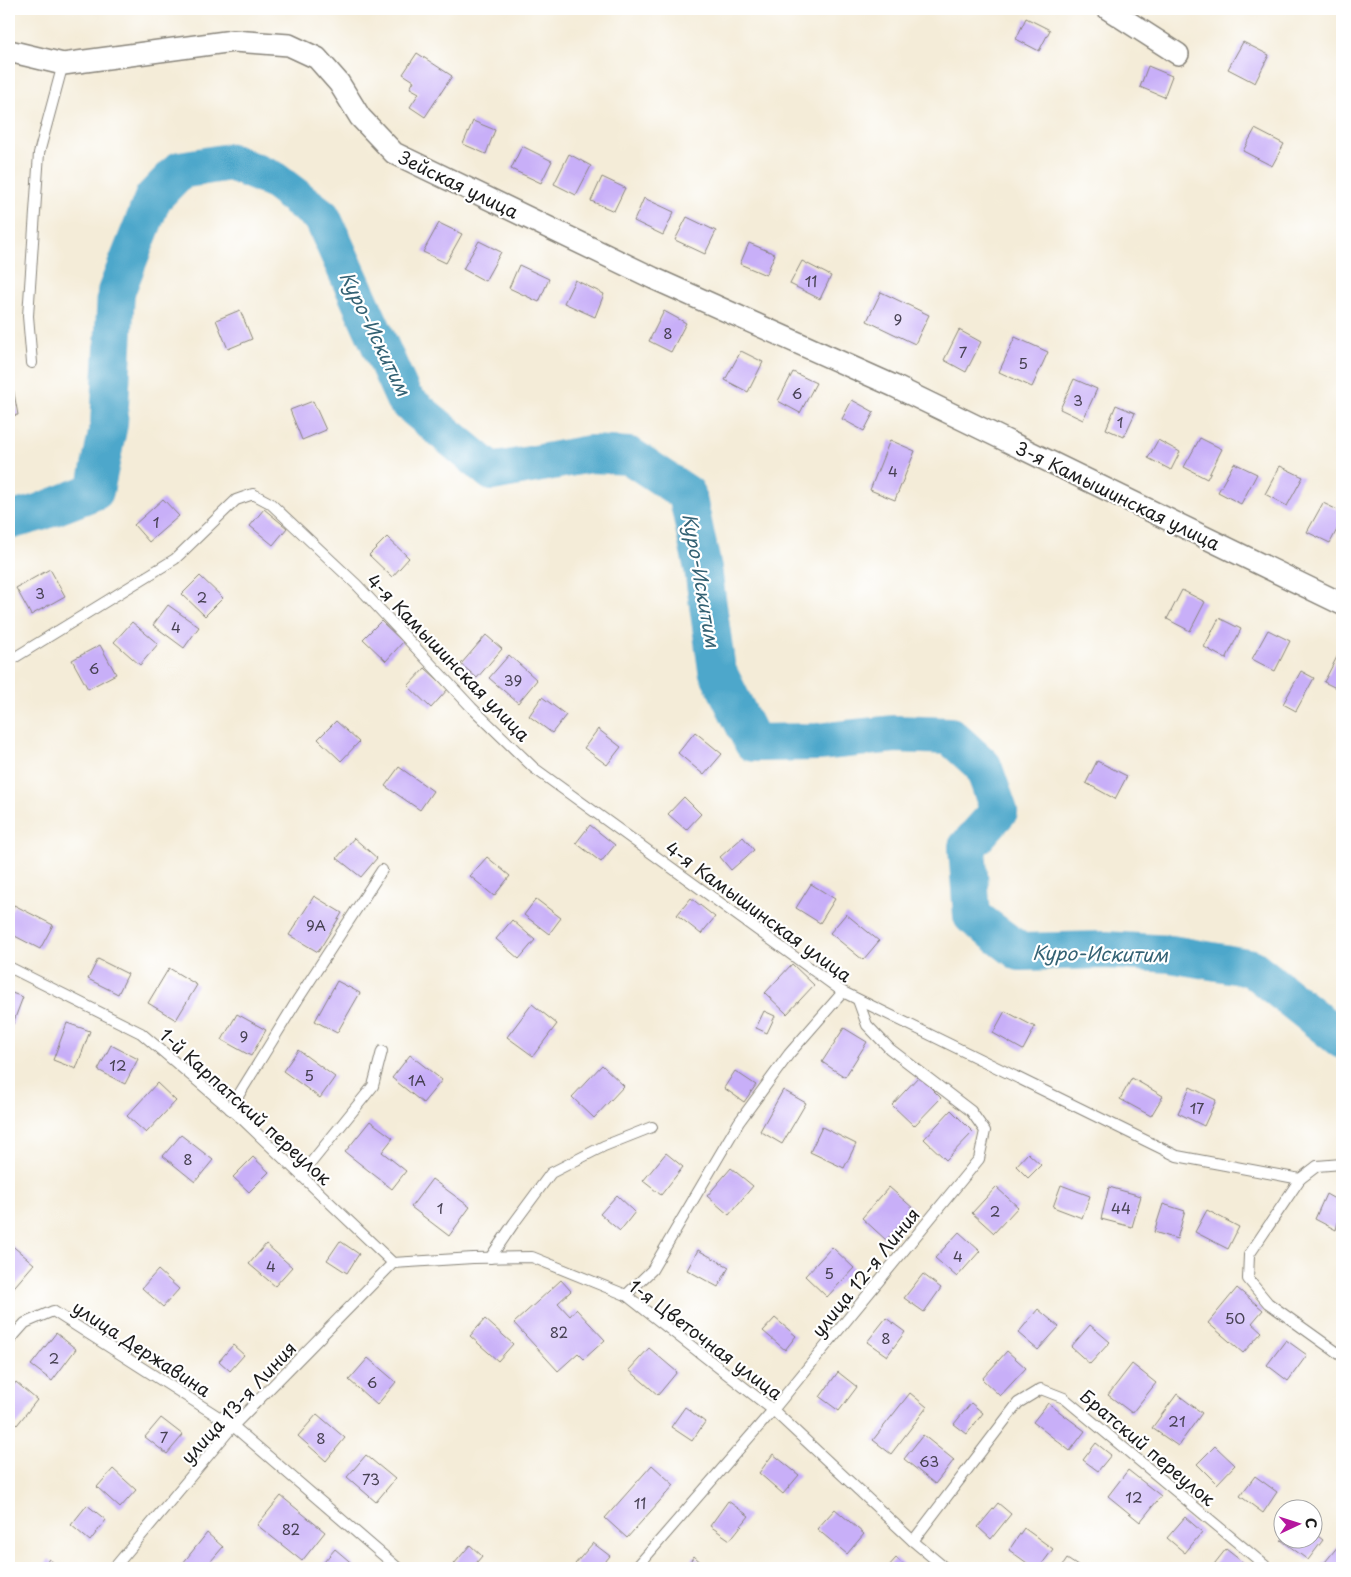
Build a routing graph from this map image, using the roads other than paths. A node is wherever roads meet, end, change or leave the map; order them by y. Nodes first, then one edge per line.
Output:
1 (1108, 9) edge
2 (9, 51) edge
3 (1178, 54) dead end
4 (63, 64) junction
5 (32, 363) dead end
6 (894, 386) joint
7 (1342, 604) edge
8 (9, 661) edge
9 (382, 870) dead end
10 (9, 967) edge
11 (843, 992) junction
12 (858, 1000) junction
13 (382, 1051) dead end
14 (230, 1109) junction
15 (652, 1127) dead end
16 (1342, 1164) edge
17 (301, 1175) junction
18 (1300, 1179) junction
19 (490, 1258) junction
20 (393, 1263) junction
21 (626, 1295) junction
22 (9, 1341) edge
23 (1342, 1356) edge
24 (773, 1410) junction
25 (233, 1426) junction
26 (913, 1541) junction
27 (114, 1568) edge
28 (398, 1568) edge
29 (636, 1568) edge
30 (945, 1568) edge
31 (1268, 1568) edge

1 - 3 street
2 - 4 street, Зейская улица
4 - 5 lane
4 - 6 street, Зейская улица
6 - 7 street, 3-я Камышинская улица
8 - 11 lane, 4-я Камышинская улица
9 - 14 lane
10 - 14 lane, 1-й Карпатский переулок
11 - 12 lane, 4-я Камышинская улица
11 - 21 lane
12 - 18 lane, 4-я Камышинская улица
12 - 24 lane, улица 12-я Линия
13 - 17 lane
14 - 17 lane, 1-й Карпатский переулок
15 - 19 lane
16 - 18 lane
17 - 20 lane, 1-й Карпатский переулок
18 - 23 lane
19 - 20 lane, 1-я Цветочная улица
19 - 21 lane, 1-я Цветочная улица
20 - 25 lane, улица 13-я Линия
21 - 24 lane, 1-я Цветочная улица
22 - 25 lane, улица Державина
24 - 26 lane, 1-я Цветочная улица
24 - 29 lane, улица 12-я Линия
25 - 27 lane, улица 13-я Линия
25 - 28 lane
26 - 30 lane, 1-я Цветочная улица
26 - 31 lane, Братский переулок

